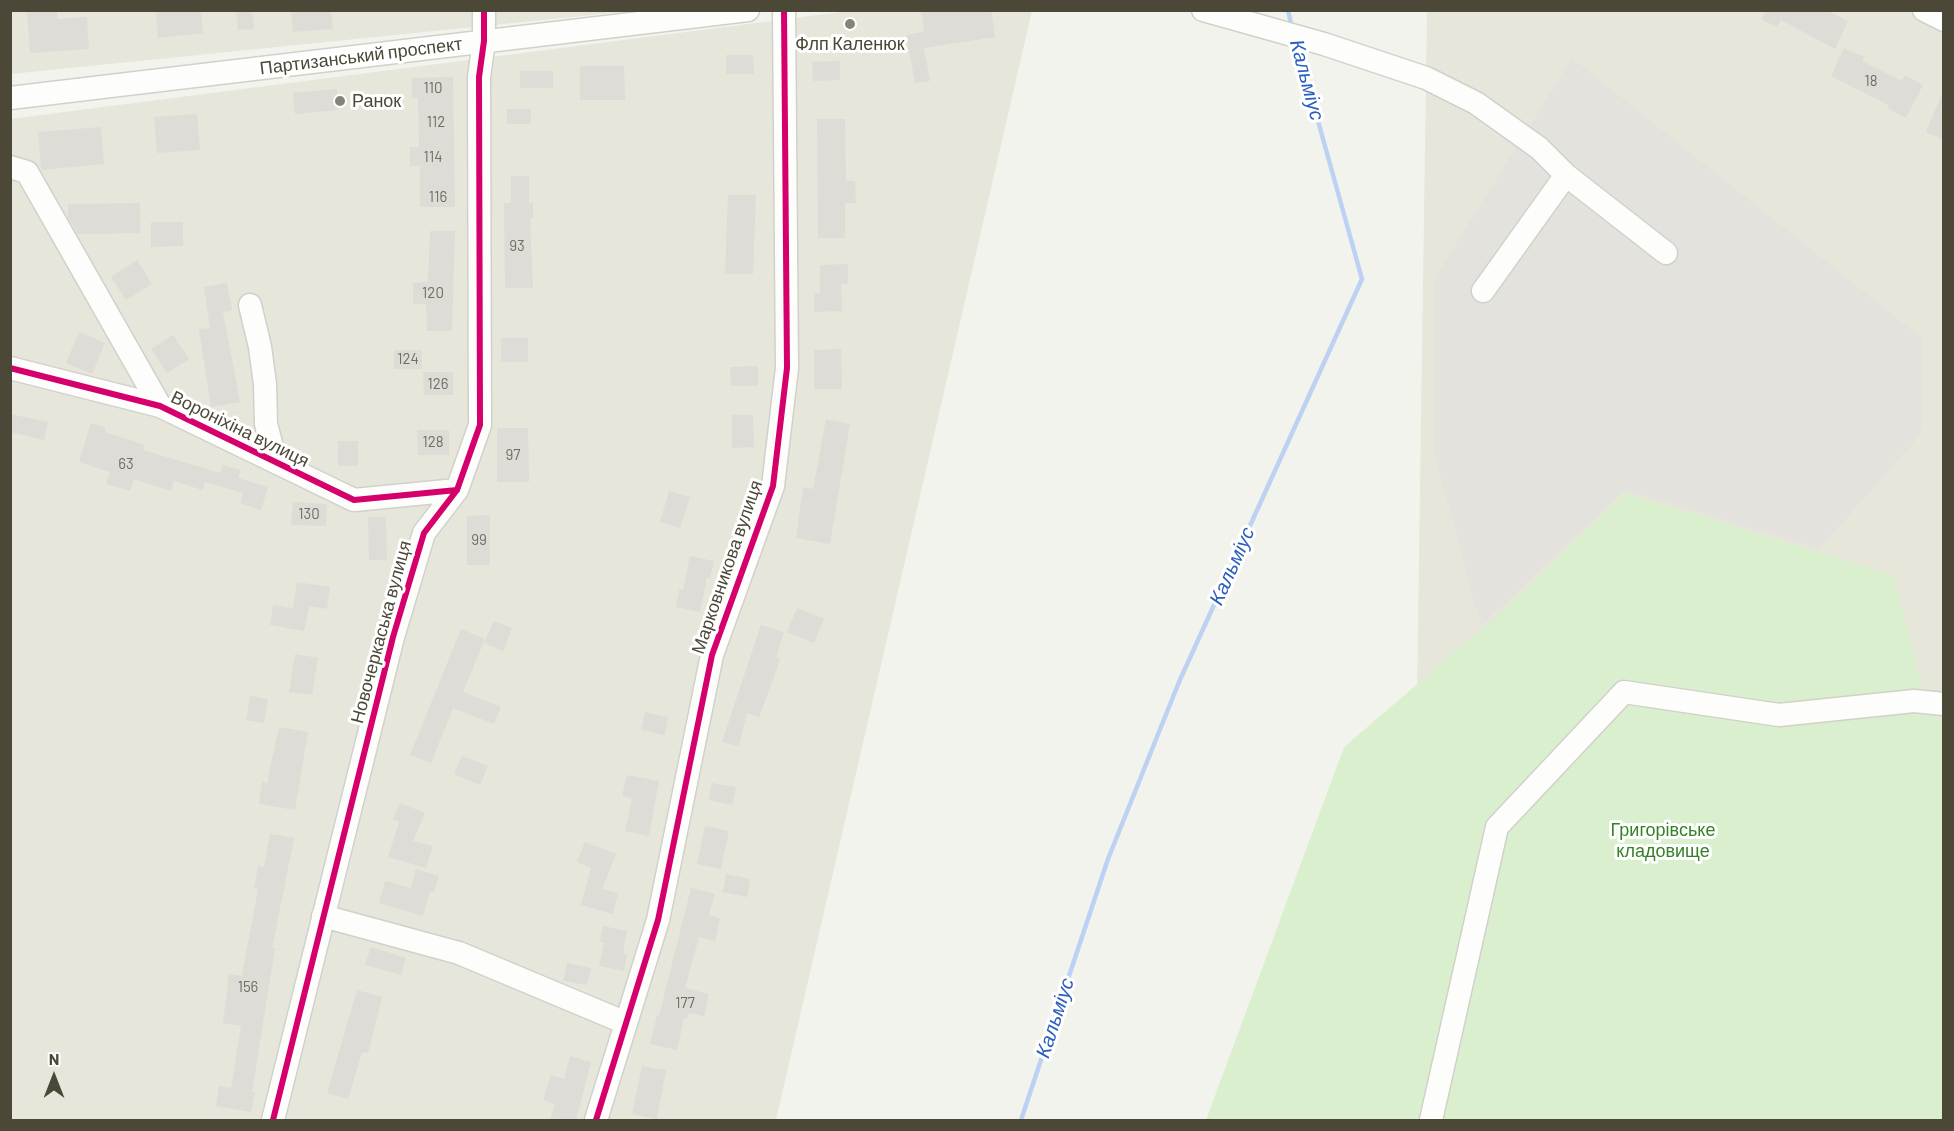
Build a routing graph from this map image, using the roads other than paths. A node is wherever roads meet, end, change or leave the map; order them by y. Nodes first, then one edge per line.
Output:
1 (484, 10) edge
2 (748, 10) edge
3 (784, 10) edge
4 (1203, 10) edge
5 (1924, 10) edge
6 (1944, 20) edge
7 (484, 41) junction
8 (10, 98) edge
9 (10, 167) edge
10 (1566, 175) junction
11 (1666, 253) dead end
12 (1483, 291) dead end
13 (250, 304) dead end
14 (10, 368) edge
15 (160, 406) junction
16 (276, 462) junction
17 (456, 490) junction
18 (1944, 704) edge
19 (323, 916) junction
20 (626, 1023) junction
21 (273, 1120) edge
22 (596, 1120) edge
23 (1431, 1120) edge

1 - 7 street, Новочеркаська вулиця
2 - 7 street, Партизанський проспект
3 - 20 street, Марковникова вулиця
4 - 10 street
5 - 6 street
7 - 8 street, Партизанський проспект
7 - 17 street, Новочеркаська вулиця
9 - 15 street
10 - 11 street
10 - 12 street
13 - 16 street
14 - 15 street, Вороніхіна вулиця
15 - 16 street, Вороніхіна вулиця
16 - 17 street, Вороніхіна вулиця
17 - 19 street, Новочеркаська вулиця
18 - 23 street
19 - 20 street
19 - 21 street, Новочеркаська вулиця
20 - 22 street, Марковникова вулиця

